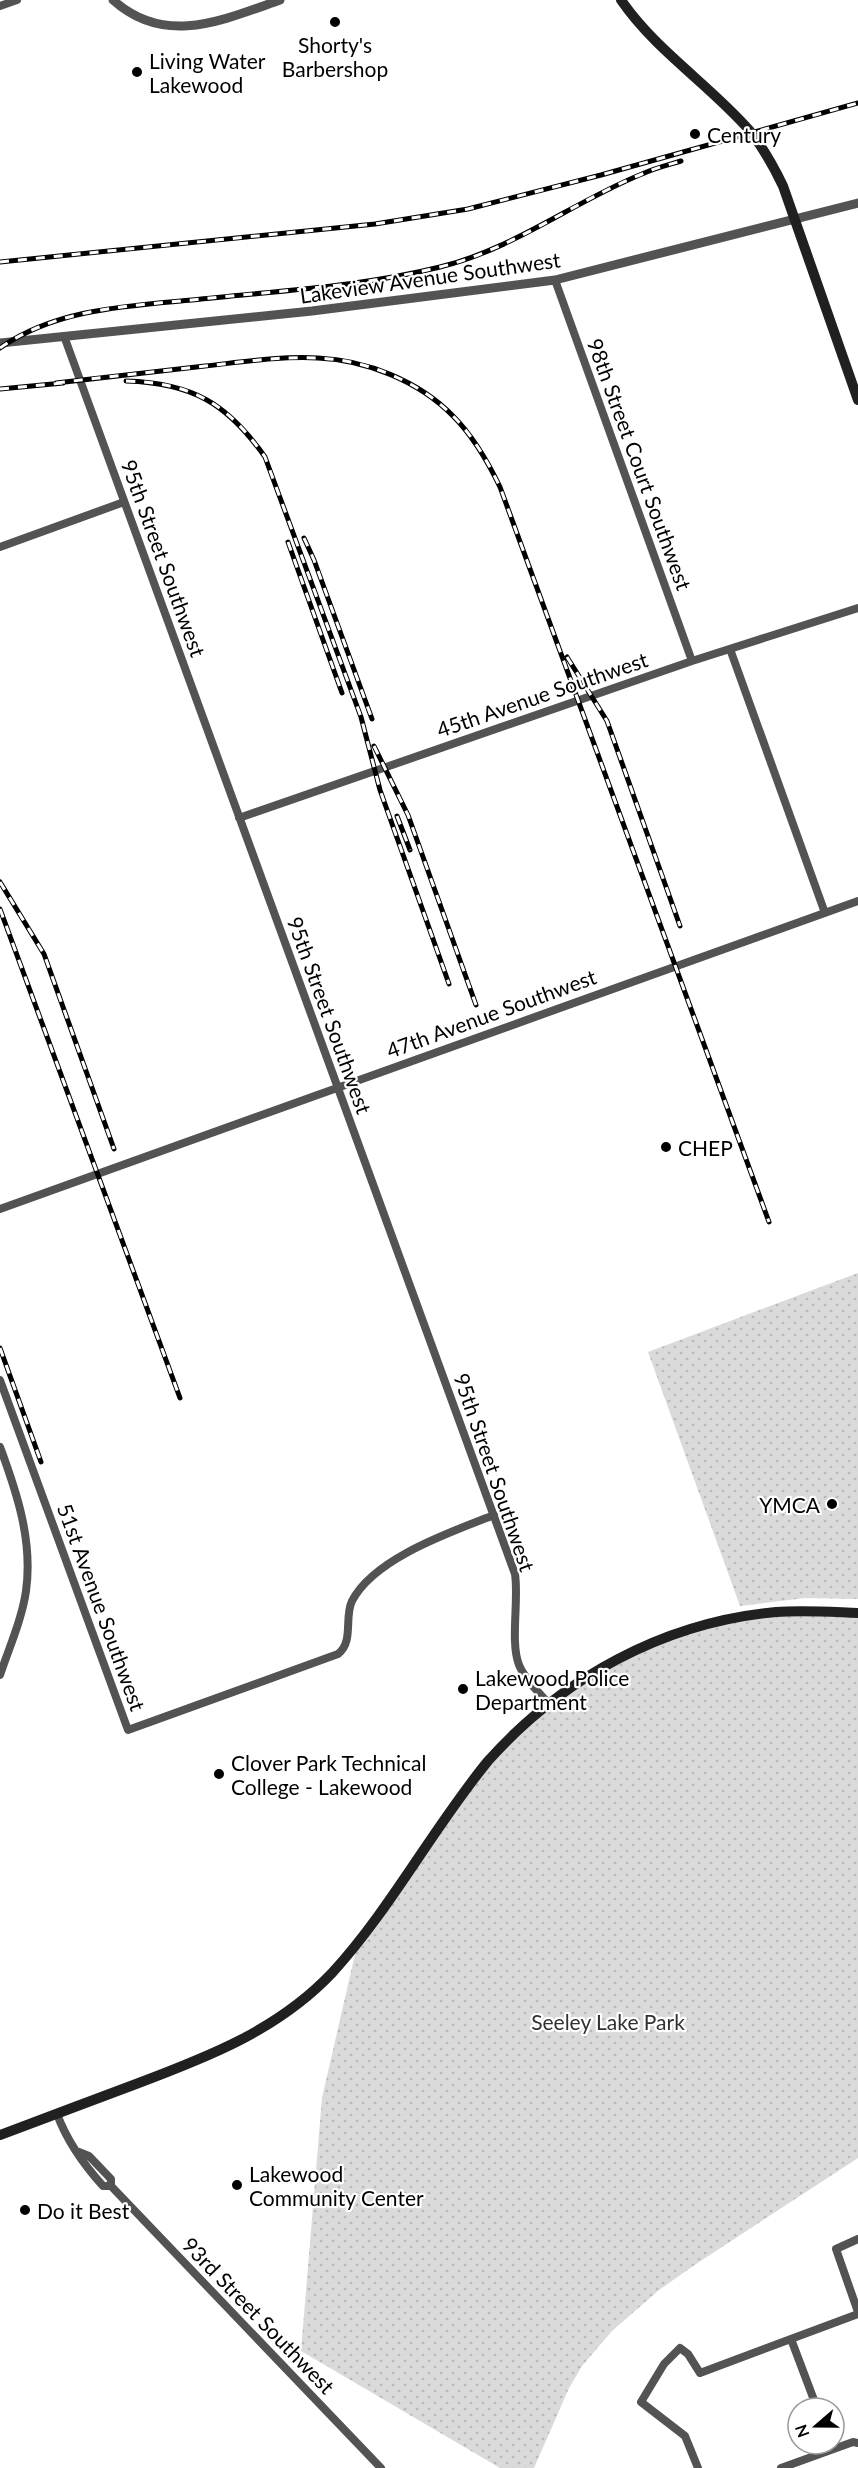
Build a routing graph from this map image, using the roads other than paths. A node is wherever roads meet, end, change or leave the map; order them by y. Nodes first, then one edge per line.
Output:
1 (17, 0) edge
2 (113, 0) edge
3 (280, 0) edge
4 (621, 0) edge
5 (0, 6) edge
6 (858, 203) edge
7 (794, 220) junction
8 (555, 280) junction
9 (64, 336) junction
10 (0, 343) edge
11 (854, 377) edge
12 (858, 400) edge
13 (124, 502) junction
14 (0, 547) edge
15 (858, 608) edge
16 (730, 649) junction
17 (692, 661) junction
18 (239, 818) junction
19 (858, 901) edge
20 (825, 913) junction
21 (337, 1088) junction
22 (0, 1209) edge
23 (0, 1380) edge
24 (0, 1447) edge
25 (494, 1515) junction
26 (858, 1613) edge
27 (0, 1675) edge
28 (548, 1702) junction
29 (57, 2114) junction
30 (0, 2135) edge
31 (858, 2240) edge
32 (858, 2313) edge
33 (791, 2339) junction
34 (812, 2396) edge
35 (809, 2456) edge
36 (381, 2468) edge
37 (698, 2468) edge
38 (781, 2468) edge

1 - 5 street
2 - 3 street
4 - 7 main road
6 - 7 street, Lakeview Avenue Southwest
7 - 8 street, Lakeview Avenue Southwest
7 - 11 main road
8 - 9 street, Lakeview Avenue Southwest
8 - 17 street, 98th Street Court Southwest
9 - 10 street, Lakeview Avenue Southwest
9 - 13 street, 95th Street Southwest
11 - 12 main road
13 - 14 street
13 - 18 street, 95th Street Southwest
15 - 16 street, 45th Avenue Southwest
16 - 17 street, 45th Avenue Southwest
16 - 20 street
17 - 18 street, 45th Avenue Southwest
18 - 21 street, 95th Street Southwest
19 - 20 street, 47th Avenue Southwest
20 - 21 street, 47th Avenue Southwest
21 - 22 street, 47th Avenue Southwest
21 - 25 street, 95th Street Southwest
23 - 25 street, 51st Avenue Southwest
24 - 27 street
25 - 28 street, 95th Street Southwest
26 - 28 main road
28 - 29 main road
29 - 30 main road
29 - 36 street, 93rd Street Southwest
31 - 32 street
32 - 33 street
33 - 34 street
33 - 37 street
35 - 38 street

